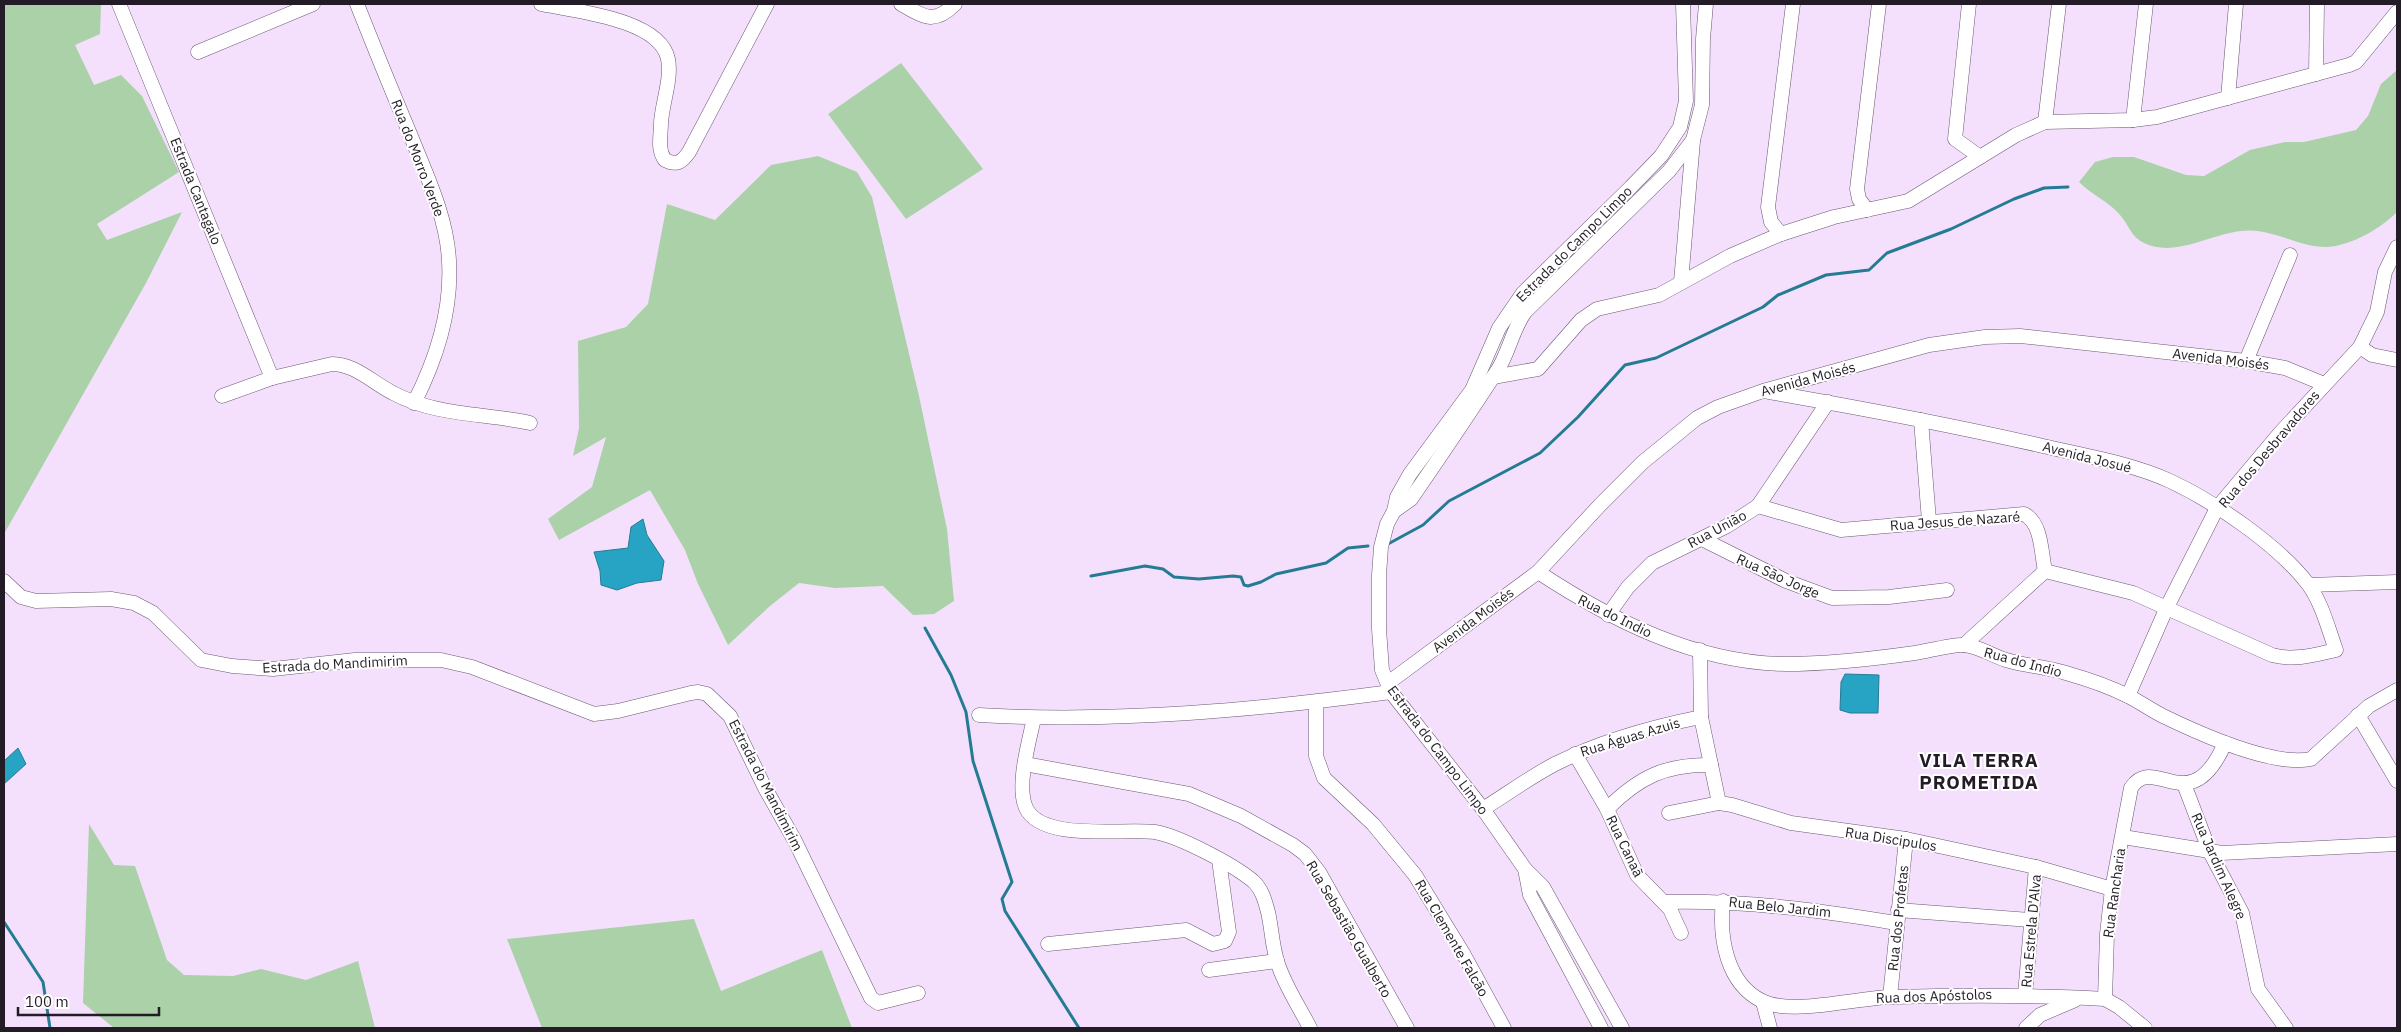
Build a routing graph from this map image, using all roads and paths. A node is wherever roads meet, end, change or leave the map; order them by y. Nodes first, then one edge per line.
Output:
1 (119, 4) edge
2 (313, 4) edge
3 (356, 4) edge
4 (541, 4) edge
5 (767, 4) edge
6 (901, 4) edge
7 (1684, 4) edge
8 (1706, 4) edge
9 (1793, 4) edge
10 (1879, 4) edge
11 (1969, 4) edge
12 (2059, 4) edge
13 (2146, 4) edge
14 (2236, 4) edge
15 (2317, 4) edge
16 (953, 6) edge
17 (2397, 12) edge
18 (198, 52) dead end
19 (2316, 74) junction
20 (2228, 98) junction
21 (2133, 120) junction
22 (2045, 122) junction
23 (1693, 140) junction
24 (1980, 157) junction
25 (1867, 210) junction
26 (1781, 234) junction
27 (2397, 247) edge
28 (2290, 255) dead end
29 (1681, 282) junction
30 (2360, 347) junction
31 (2397, 360) edge
32 (2246, 361) junction
33 (1493, 377) junction
34 (272, 378) junction
35 (2324, 384) junction
36 (1763, 391) junction
37 (222, 396) dead end
38 (1828, 402) junction
39 (414, 403) junction
40 (1920, 420) junction
41 (530, 423) dead end
42 (1758, 506) junction
43 (2217, 508) junction
44 (1394, 512) junction
45 (1929, 521) junction
46 (1702, 538) junction
47 (2045, 571) junction
48 (1538, 572) junction
49 (4, 581) edge
50 (2397, 582) edge
51 (2309, 585) junction
52 (1947, 590) dead end
53 (2167, 607) junction
54 (1608, 615) junction
55 (1964, 645) junction
56 (1700, 650) junction
57 (1389, 688) junction
58 (2397, 690) edge
59 (2128, 696) junction
60 (1316, 702) junction
61 (979, 715) dead end
62 (2358, 715) junction
63 (1701, 717) junction
64 (1034, 718) junction
65 (2225, 743) junction
66 (1575, 754) junction
67 (1025, 764) junction
68 (1711, 765) junction
69 (2397, 781) edge
70 (2184, 784) junction
71 (1719, 803) junction
72 (1483, 809) junction
73 (1607, 809) junction
74 (1669, 813) dead end
75 (2123, 837) junction
76 (1906, 838) junction
77 (2397, 844) edge
78 (2210, 852) junction
79 (1219, 860) junction
80 (2036, 867) junction
81 (1525, 869) junction
82 (2112, 889) junction
83 (1723, 901) junction
84 (1664, 902) junction
85 (1897, 917) junction
86 (2030, 920) junction
87 (1681, 933) dead end
88 (1048, 944) dead end
89 (1276, 961) junction
90 (1209, 970) dead end
91 (918, 993) dead end
92 (2025, 995) junction
93 (1890, 997) junction
94 (2078, 998) junction
95 (2106, 1000) junction
96 (1763, 1002) junction
97 (1310, 1028) edge
98 (1407, 1028) edge
99 (1504, 1028) edge
100 (1601, 1028) edge
101 (1622, 1028) edge
102 (1770, 1028) edge
103 (2026, 1028) edge
104 (2145, 1028) edge
105 (2286, 1028) edge

1 - 34 street, Estrada Cantagalo
2 - 18 street
3 - 39 street, Rua do Morro Verde
4 - 5 street
6 - 16 street
7 - 44 street, Estrada do Campo Limpo
8 - 23 street
9 - 26 street
10 - 25 street
11 - 24 street
12 - 22 street
13 - 21 street
14 - 20 street
15 - 19 street
17 - 19 street
19 - 20 street
20 - 21 street
21 - 22 street
22 - 24 street
23 - 29 street
23 - 33 street
24 - 25 street
25 - 26 street
26 - 29 street
27 - 30 street, Rua dos Desbravadores
28 - 32 street
29 - 33 street
30 - 31 street
30 - 35 street, Rua dos Desbravadores
32 - 35 street, Avenida Moisés
32 - 36 street, Avenida Moisés
33 - 44 street
34 - 37 street
34 - 39 street
35 - 43 street, Rua dos Desbravadores
36 - 38 street, Avenida Josué
36 - 48 street, Avenida Moisés
38 - 40 street, Avenida Josué
38 - 42 street, Rua União
39 - 41 street
40 - 43 street, Avenida Josué
40 - 45 street
42 - 45 street, Rua Jesus de Nazaré
42 - 46 street, Rua União
43 - 51 street, Avenida Josué
43 - 53 street, Rua dos Desbravadores
44 - 57 street, Estrada do Campo Limpo
45 - 47 street, Rua Jesus de Nazaré
46 - 52 street, Rua São Jorge
46 - 54 street, Rua União
47 - 53 street
47 - 55 street
48 - 54 street, Rua do Indio
48 - 57 street, Avenida Moisés
49 - 91 street, Estrada do Mandimirim
50 - 51 street
51 - 53 street, Avenida Josué
53 - 59 street, Rua dos Desbravadores
54 - 56 street, Rua do Indio
55 - 56 street, Rua do Indio
55 - 59 street, Rua do Indio
56 - 63 street
57 - 60 street
57 - 72 street, Estrada do Campo Limpo
58 - 62 street, Rua do Indio
59 - 65 street, Rua do Indio
60 - 64 street
60 - 99 street, Rua Clemente Falcão
61 - 64 street
62 - 65 street, Rua do Indio
62 - 69 street
63 - 66 street, Rua Águas Azuis
63 - 68 street
64 - 67 street
65 - 70 street
66 - 72 street, Rua Águas Azuis
66 - 73 street, Rua Canaã
67 - 79 street
67 - 98 street, Rua Sebastião Gualberto
68 - 71 street
68 - 73 street
70 - 75 street, Rua Rancharia
70 - 78 street, Rua Jardim Alegre
71 - 74 street, Rua Discipulos
71 - 76 street, Rua Discipulos
72 - 81 street, Estrada do Campo Limpo
73 - 84 street, Rua Canaã
75 - 78 street
75 - 82 street, Rua Rancharia
76 - 80 street, Rua Discipulos
76 - 85 street, Rua dos Profetas
77 - 78 street
78 - 105 street, Rua Jardim Alegre
79 - 88 street
79 - 89 street
80 - 82 street, Rua Discipulos
80 - 86 street, Rua Estrela D'Alva
81 - 100 street, Estrada do Campo Limpo
81 - 101 street, Estrada do Campo Limpo
82 - 95 street, Rua Rancharia
83 - 84 street, Rua Belo Jardim
83 - 85 street, Rua Belo Jardim
83 - 96 street
84 - 87 street, Rua Canaã
85 - 86 street, Rua Belo Jardim
85 - 93 street, Rua dos Profetas
86 - 92 street, Rua Estrela D'Alva
89 - 90 street
89 - 97 street
92 - 93 street, Rua dos Apóstolos
92 - 94 street, Rua dos Apóstolos
93 - 96 street, Rua dos Apóstolos
94 - 95 street, Rua dos Apóstolos
94 - 103 street
95 - 104 street
96 - 102 street

